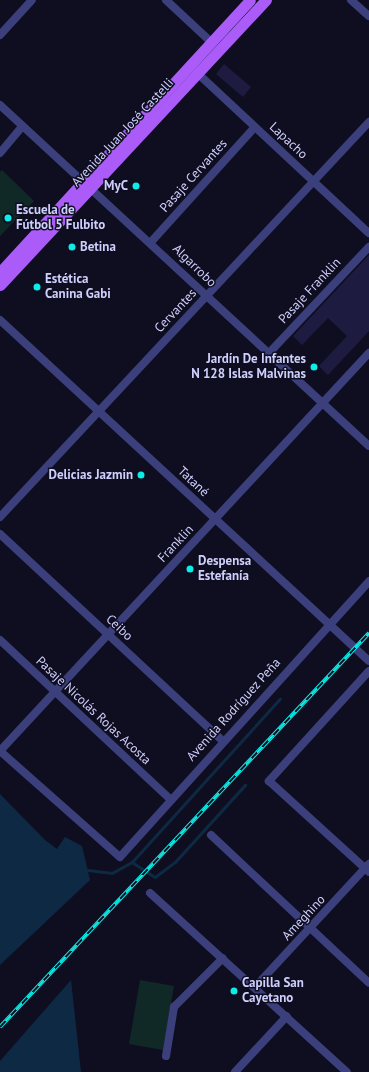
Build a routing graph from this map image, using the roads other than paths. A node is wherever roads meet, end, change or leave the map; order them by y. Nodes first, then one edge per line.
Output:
1 (32, 0) edge
2 (166, 0) edge
3 (250, 0) edge
4 (266, 0) edge
5 (351, 0) edge
6 (367, 11) edge
7 (0, 35) edge
8 (211, 42) junction
9 (193, 70) junction
10 (0, 105) edge
11 (369, 122) edge
12 (23, 126) junction
13 (255, 127) junction
14 (362, 129) junction
15 (369, 135) edge
16 (0, 152) edge
17 (81, 181) junction
18 (314, 181) junction
19 (91, 188) junction
20 (369, 234) edge
21 (151, 242) junction
22 (369, 247) edge
23 (0, 272) edge
24 (0, 284) edge
25 (206, 296) junction
26 (0, 320) edge
27 (269, 353) junction
28 (369, 353) edge
29 (323, 403) junction
30 (99, 412) junction
31 (369, 446) edge
32 (0, 517) edge
33 (216, 519) junction
34 (0, 534) edge
35 (369, 581) edge
36 (328, 624) junction
37 (108, 634) junction
38 (0, 640) edge
39 (369, 662) edge
40 (369, 671) edge
41 (54, 691) junction
42 (222, 740) junction
43 (0, 751) edge
44 (170, 799) junction
45 (211, 835) dead end
46 (368, 868) edge
47 (150, 892) dead end
48 (311, 928) junction
49 (223, 958) junction
50 (369, 983) edge
51 (255, 987) junction
52 (287, 1016) junction
53 (166, 1056) dead end
54 (235, 1072) edge
55 (347, 1072) edge

1 - 7 street
2 - 8 street
3 - 8 main road, Avenida Juan José Castelli
4 - 9 main road, Avenida Juan José Castelli
5 - 6 street
8 - 9 main road, Avenida Juan José Castelli
9 - 13 street, Lapacho
9 - 17 main road, Avenida Juan José Castelli
9 - 19 main road, Avenida Juan José Castelli
10 - 12 street, Algarrobo
11 - 14 street, Cervantes
12 - 16 street
12 - 17 street, Algarrobo
13 - 18 street, Lapacho
13 - 21 street, Pasaje Cervantes
14 - 15 street
14 - 18 street, Cervantes
17 - 19 street, Algarrobo
17 - 23 main road, Avenida Juan José Castelli
18 - 20 street, Lapacho
18 - 25 street, Cervantes
19 - 21 street, Algarrobo
19 - 24 main road, Avenida Juan José Castelli
21 - 25 street, Algarrobo
22 - 27 street, Pasaje Franklin
25 - 27 street, Algarrobo
25 - 30 street, Cervantes
26 - 30 street, Tatané
27 - 29 street, Algarrobo
28 - 29 street, Franklin
29 - 31 street, Algarrobo
29 - 33 street, Franklin
30 - 32 street, Cervantes
30 - 33 street, Tatané
33 - 36 street, Tatané
33 - 37 street, Franklin
34 - 37 street, Ceibo
35 - 36 street, Avenida Rodríguez Peña
36 - 39 street, Tatané
36 - 42 street, Avenida Rodríguez Peña
37 - 41 street, Franklin
37 - 42 street, Ceibo
38 - 41 street, Pasaje Nicolás Rojas Acosta
40 - 46 street
41 - 43 street, Franklin
41 - 44 street, Pasaje Nicolás Rojas Acosta
42 - 44 street, Avenida Rodríguez Peña
43 - 44 street, Avenida Rodríguez Peña
45 - 48 street
46 - 48 street, Ameghino
47 - 49 street
48 - 50 street
48 - 51 street, Ameghino
49 - 51 street
49 - 53 street
51 - 52 street
52 - 54 street
52 - 55 street

